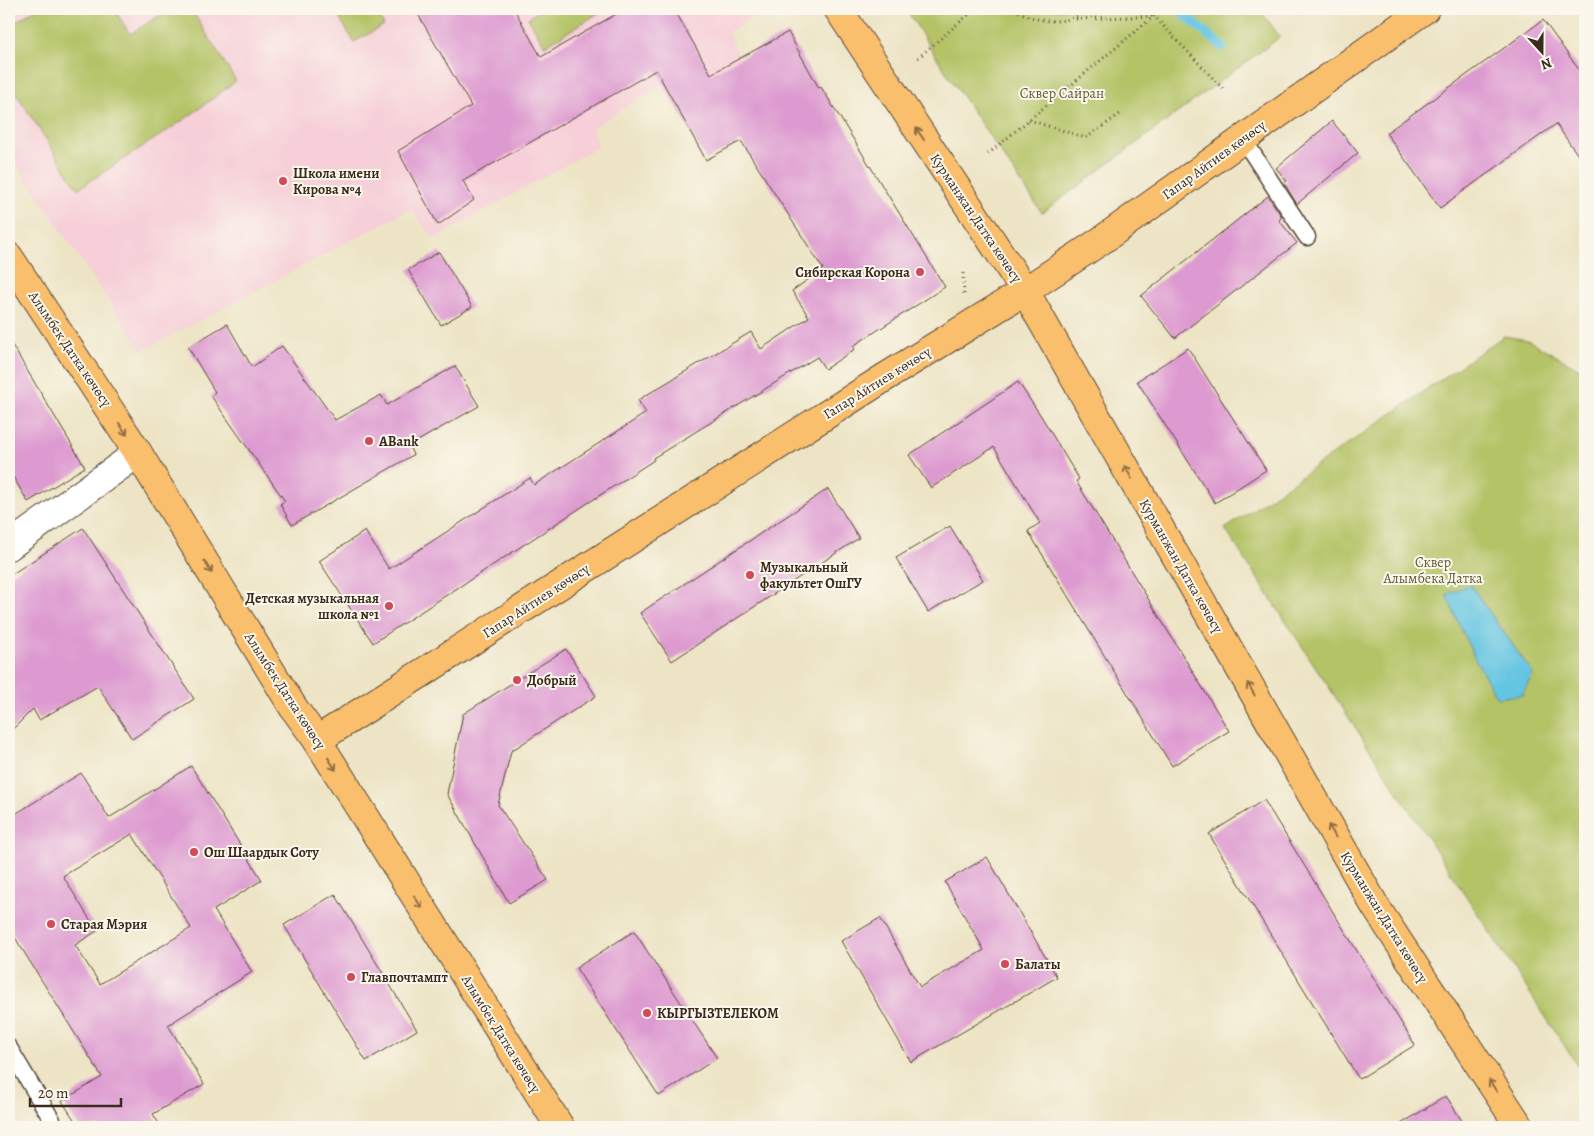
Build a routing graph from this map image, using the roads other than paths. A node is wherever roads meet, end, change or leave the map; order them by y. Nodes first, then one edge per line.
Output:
1 (838, 9) edge
2 (1420, 10) edge
3 (1243, 139) junction
4 (1307, 237) dead end
5 (9, 257) edge
6 (1025, 291) junction
7 (138, 453) junction
8 (9, 546) edge
9 (317, 740) junction
10 (9, 1048) edge
11 (52, 1120) dead end
12 (560, 1127) edge
13 (1520, 1127) edge

6 -> 1 main road, Курманжан Датка көчөсү
2 - 3 main road, Гапар Айтиев көчөсү
3 - 4 lane
3 - 6 main road, Гапар Айтиев көчөсү
5 -> 7 main road, Алымбек Датка көчөсү
6 - 9 main road, Гапар Айтиев көчөсү
13 -> 6 main road, Курманжан Датка көчөсү
7 - 8 street
7 -> 9 main road, Алымбек Датка көчөсү
9 -> 12 main road, Алымбек Датка көчөсү
10 - 11 lane

